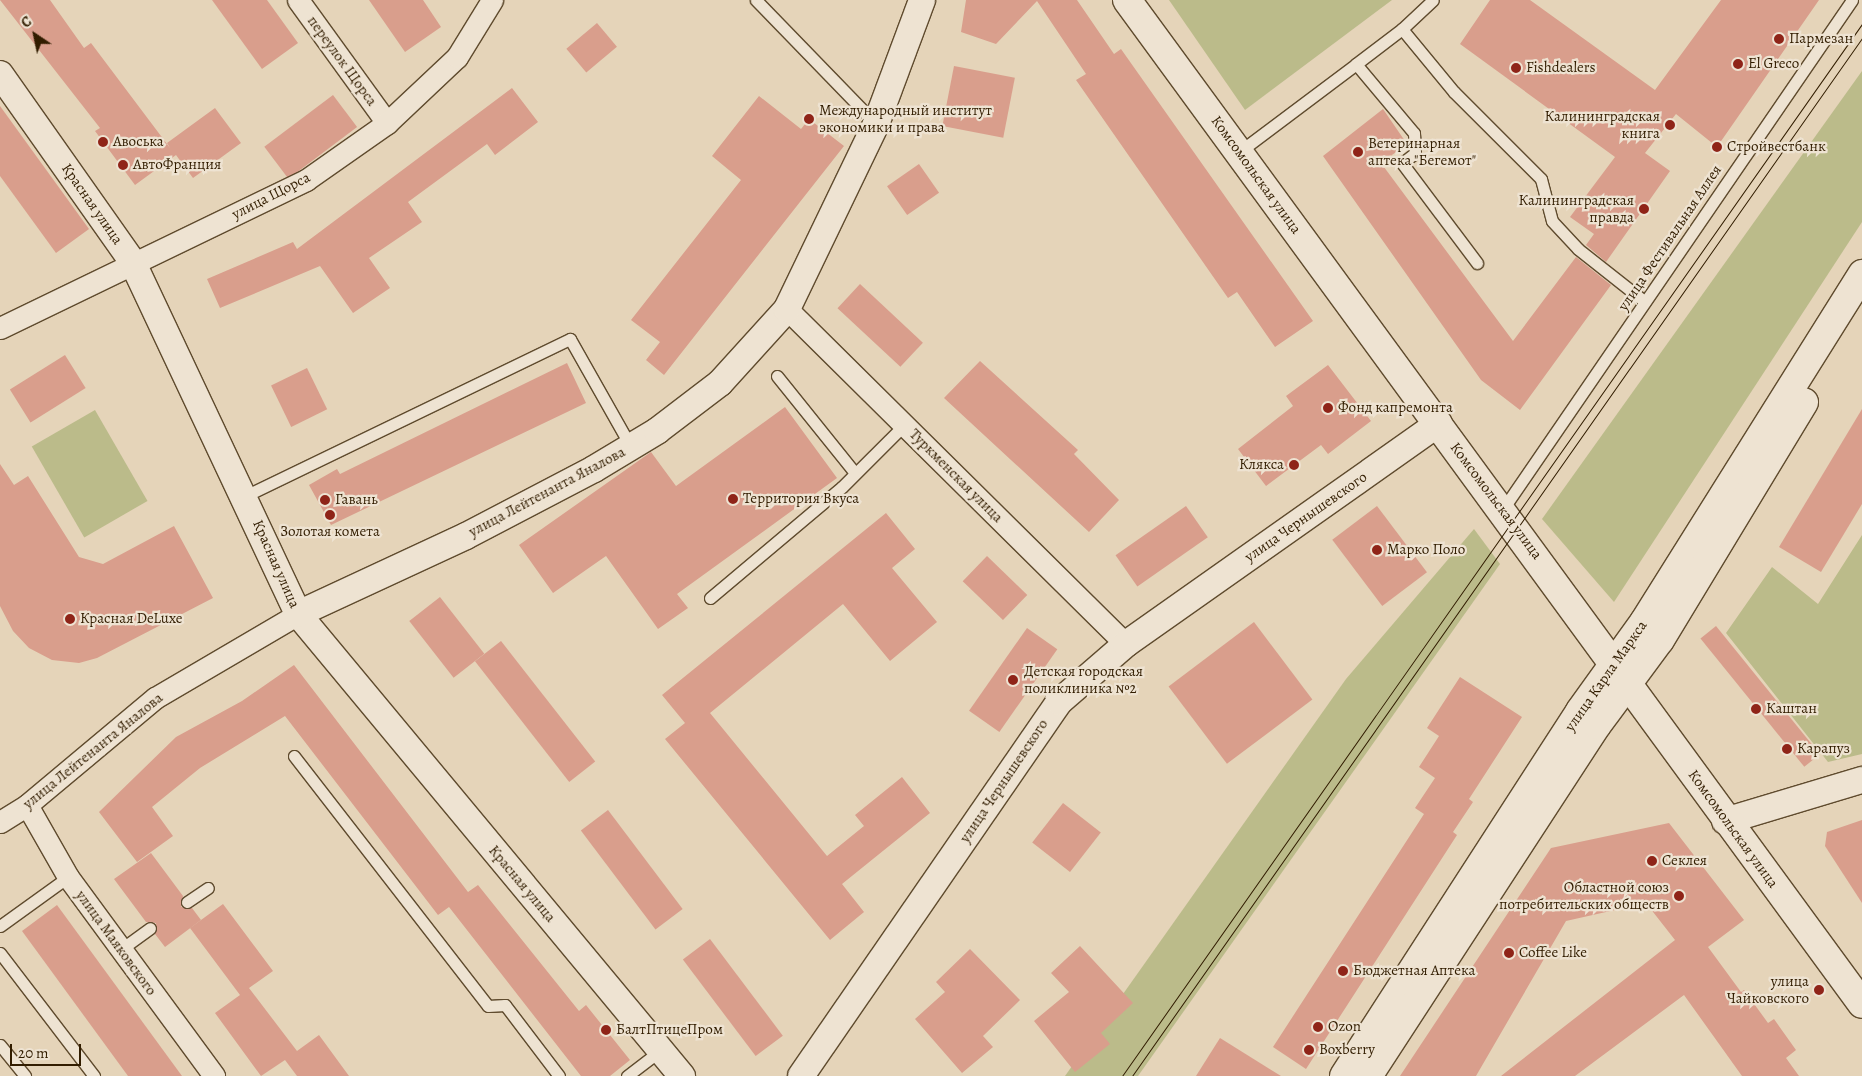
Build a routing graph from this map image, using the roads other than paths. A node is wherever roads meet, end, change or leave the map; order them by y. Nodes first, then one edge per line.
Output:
1 (298, 0) edge
2 (492, 0) edge
3 (756, 0) edge
4 (922, 0) edge
5 (1127, 0) edge
6 (1432, 0) edge
7 (1852, 0) edge
8 (1402, 29) junction
9 (1356, 64) junction
10 (0, 74) edge
11 (387, 123) junction
12 (876, 124) junction
13 (1239, 152) junction
14 (132, 261) junction
15 (1477, 263) dead end
16 (1862, 274) edge
17 (1645, 302) junction
18 (1862, 307) edge
19 (787, 309) junction
20 (0, 328) edge
21 (777, 376) dead end
22 (1439, 423) junction
23 (904, 425) junction
24 (631, 447) junction
25 (855, 473) junction
26 (245, 496) junction
27 (1508, 500) junction
28 (710, 598) dead end
29 (298, 614) junction
30 (1126, 644) junction
31 (1622, 673) junction
32 (294, 756) dead end
33 (1862, 780) edge
34 (27, 805) junction
35 (1725, 821) junction
36 (0, 822) edge
37 (68, 877) junction
38 (208, 888) dead end
39 (187, 902) dead end
40 (0, 926) edge
41 (150, 928) dead end
42 (120, 950) junction
43 (0, 953) edge
44 (1862, 1004) edge
45 (0, 1045) edge
46 (660, 1050) junction
47 (25, 1076) edge
48 (94, 1076) edge
49 (214, 1076) edge
50 (559, 1076) edge
51 (627, 1076) edge
52 (682, 1076) edge
53 (801, 1076) edge
54 (1344, 1076) edge
55 (1368, 1076) edge

1 - 11 street, переулок Щорса
2 - 11 street, улица Щорса
3 - 12 lane
4 - 12 street, улица Лейтенанта Яналова
5 - 13 main road, Комсомольская улица
6 - 8 lane
7 - 17 lane, улица Фестивальная Аллея
8 - 9 lane
8 - 17 lane
9 - 13 lane
9 - 15 lane
10 - 14 street, Красная улица
11 - 14 street, улица Щорса
12 - 19 street, улица Лейтенанта Яналова
13 - 22 main road, Комсомольская улица
14 - 20 street, улица Щорса
14 - 26 street, Красная улица
16 - 31 main road, улица Карла Маркса
17 - 27 lane, улица Фестивальная Аллея
18 - 31 main road, улица Карла Маркса
19 - 23 street, Туркменская улица
19 - 24 street, улица Лейтенанта Яналова
21 - 25 lane
22 - 27 main road, Комсомольская улица
22 - 30 street, улица Чернышевского
23 - 25 lane
23 - 30 street, Туркменская улица
24 - 26 lane
24 - 29 street, улица Лейтенанта Яналова
25 - 28 lane
26 - 29 street, Красная улица
27 - 31 main road, Комсомольская улица
29 - 34 street, улица Лейтенанта Яналова
29 - 46 street, Красная улица
30 - 53 street, улица Чернышевского
31 - 35 main road, Комсомольская улица
31 - 54 main road, улица Карла Маркса
31 - 55 main road, улица Карла Маркса
32 - 50 lane
33 - 35 street
34 - 36 street, улица Лейтенанта Яналова
34 - 37 street, улица Маяковского
35 - 44 main road, Комсомольская улица
37 - 40 lane
37 - 42 street, улица Маяковского
38 - 39 lane
41 - 42 lane
42 - 49 street, улица Маяковского
43 - 48 lane
45 - 47 lane
46 - 51 lane
46 - 52 street, Красная улица

